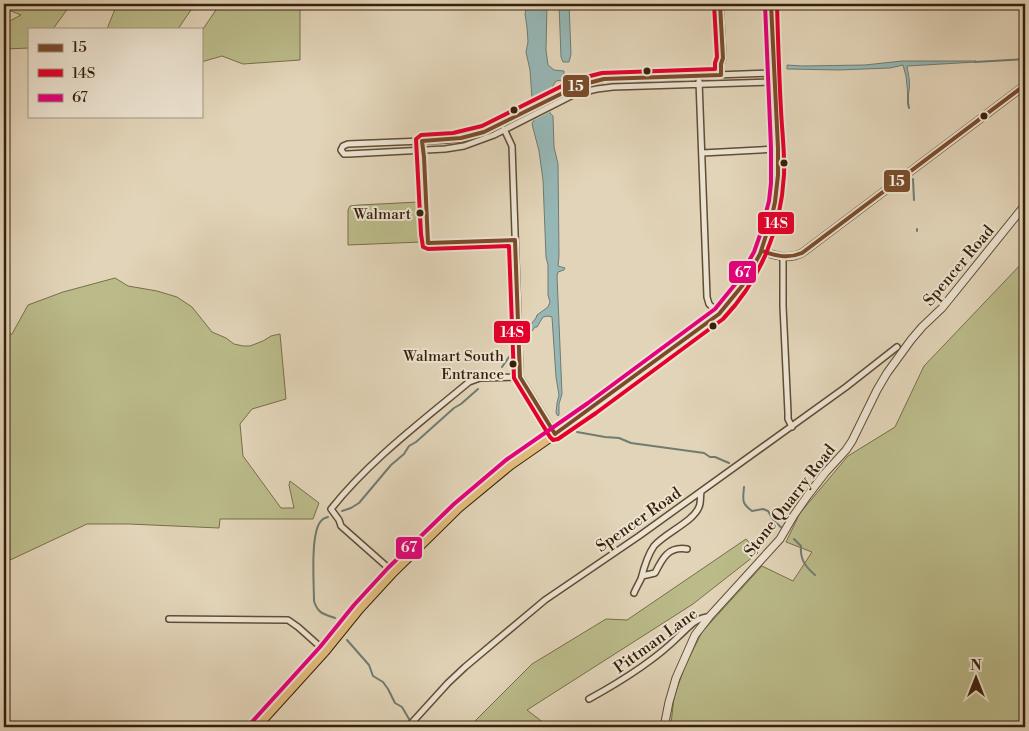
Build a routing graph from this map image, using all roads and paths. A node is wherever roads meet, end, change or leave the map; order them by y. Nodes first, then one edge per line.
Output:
1 (720, 4) edge
2 (771, 4) edge
3 (721, 75) junction
4 (699, 76) junction
5 (774, 77) junction
6 (699, 84) junction
7 (1025, 85) edge
8 (501, 124) junction
9 (505, 130) junction
10 (777, 149) junction
11 (702, 153) junction
12 (1025, 206) edge
13 (1022, 214) edge
14 (762, 251) junction
15 (783, 257) junction
16 (719, 314) junction
17 (911, 340) joint
18 (896, 347) dead end
19 (520, 377) junction
20 (792, 426) junction
21 (555, 434) junction
22 (700, 492) junction
23 (687, 549) dead end
24 (392, 572) junction
25 (642, 576) junction
26 (634, 593) dead end
27 (709, 616) junction
28 (169, 619) dead end
29 (325, 651) junction
30 (589, 699) dead end
31 (256, 727) edge
32 (408, 727) edge
33 (664, 727) edge

1 - 3 street
2 - 5 highway
3 - 4 street
3 - 5 street
4 - 6 street
4 - 8 street
5 - 6 street
5 - 10 highway
6 - 9 street
6 - 11 street
7 - 15 street
8 - 9 street
8 - 9 street
9 - 19 street
10 - 11 street
10 - 14 highway
11 - 16 street
12 - 13 street, Spencer Road
13 - 17 street, Spencer Road
14 - 15 street
14 - 16 highway
15 - 20 street
16 - 21 highway
17 - 27 street, Stone Quarry Road
18 - 20 street, Spencer Road
19 - 21 street
19 - 24 street
20 - 22 street, Spencer Road
21 - 24 highway
22 - 25 street
22 - 32 street, Spencer Road
23 - 25 street
24 - 29 highway
25 - 26 street
27 - 30 street, Pittman Lane
27 - 33 street, Stone Quarry Road
28 - 29 street
29 - 31 highway

